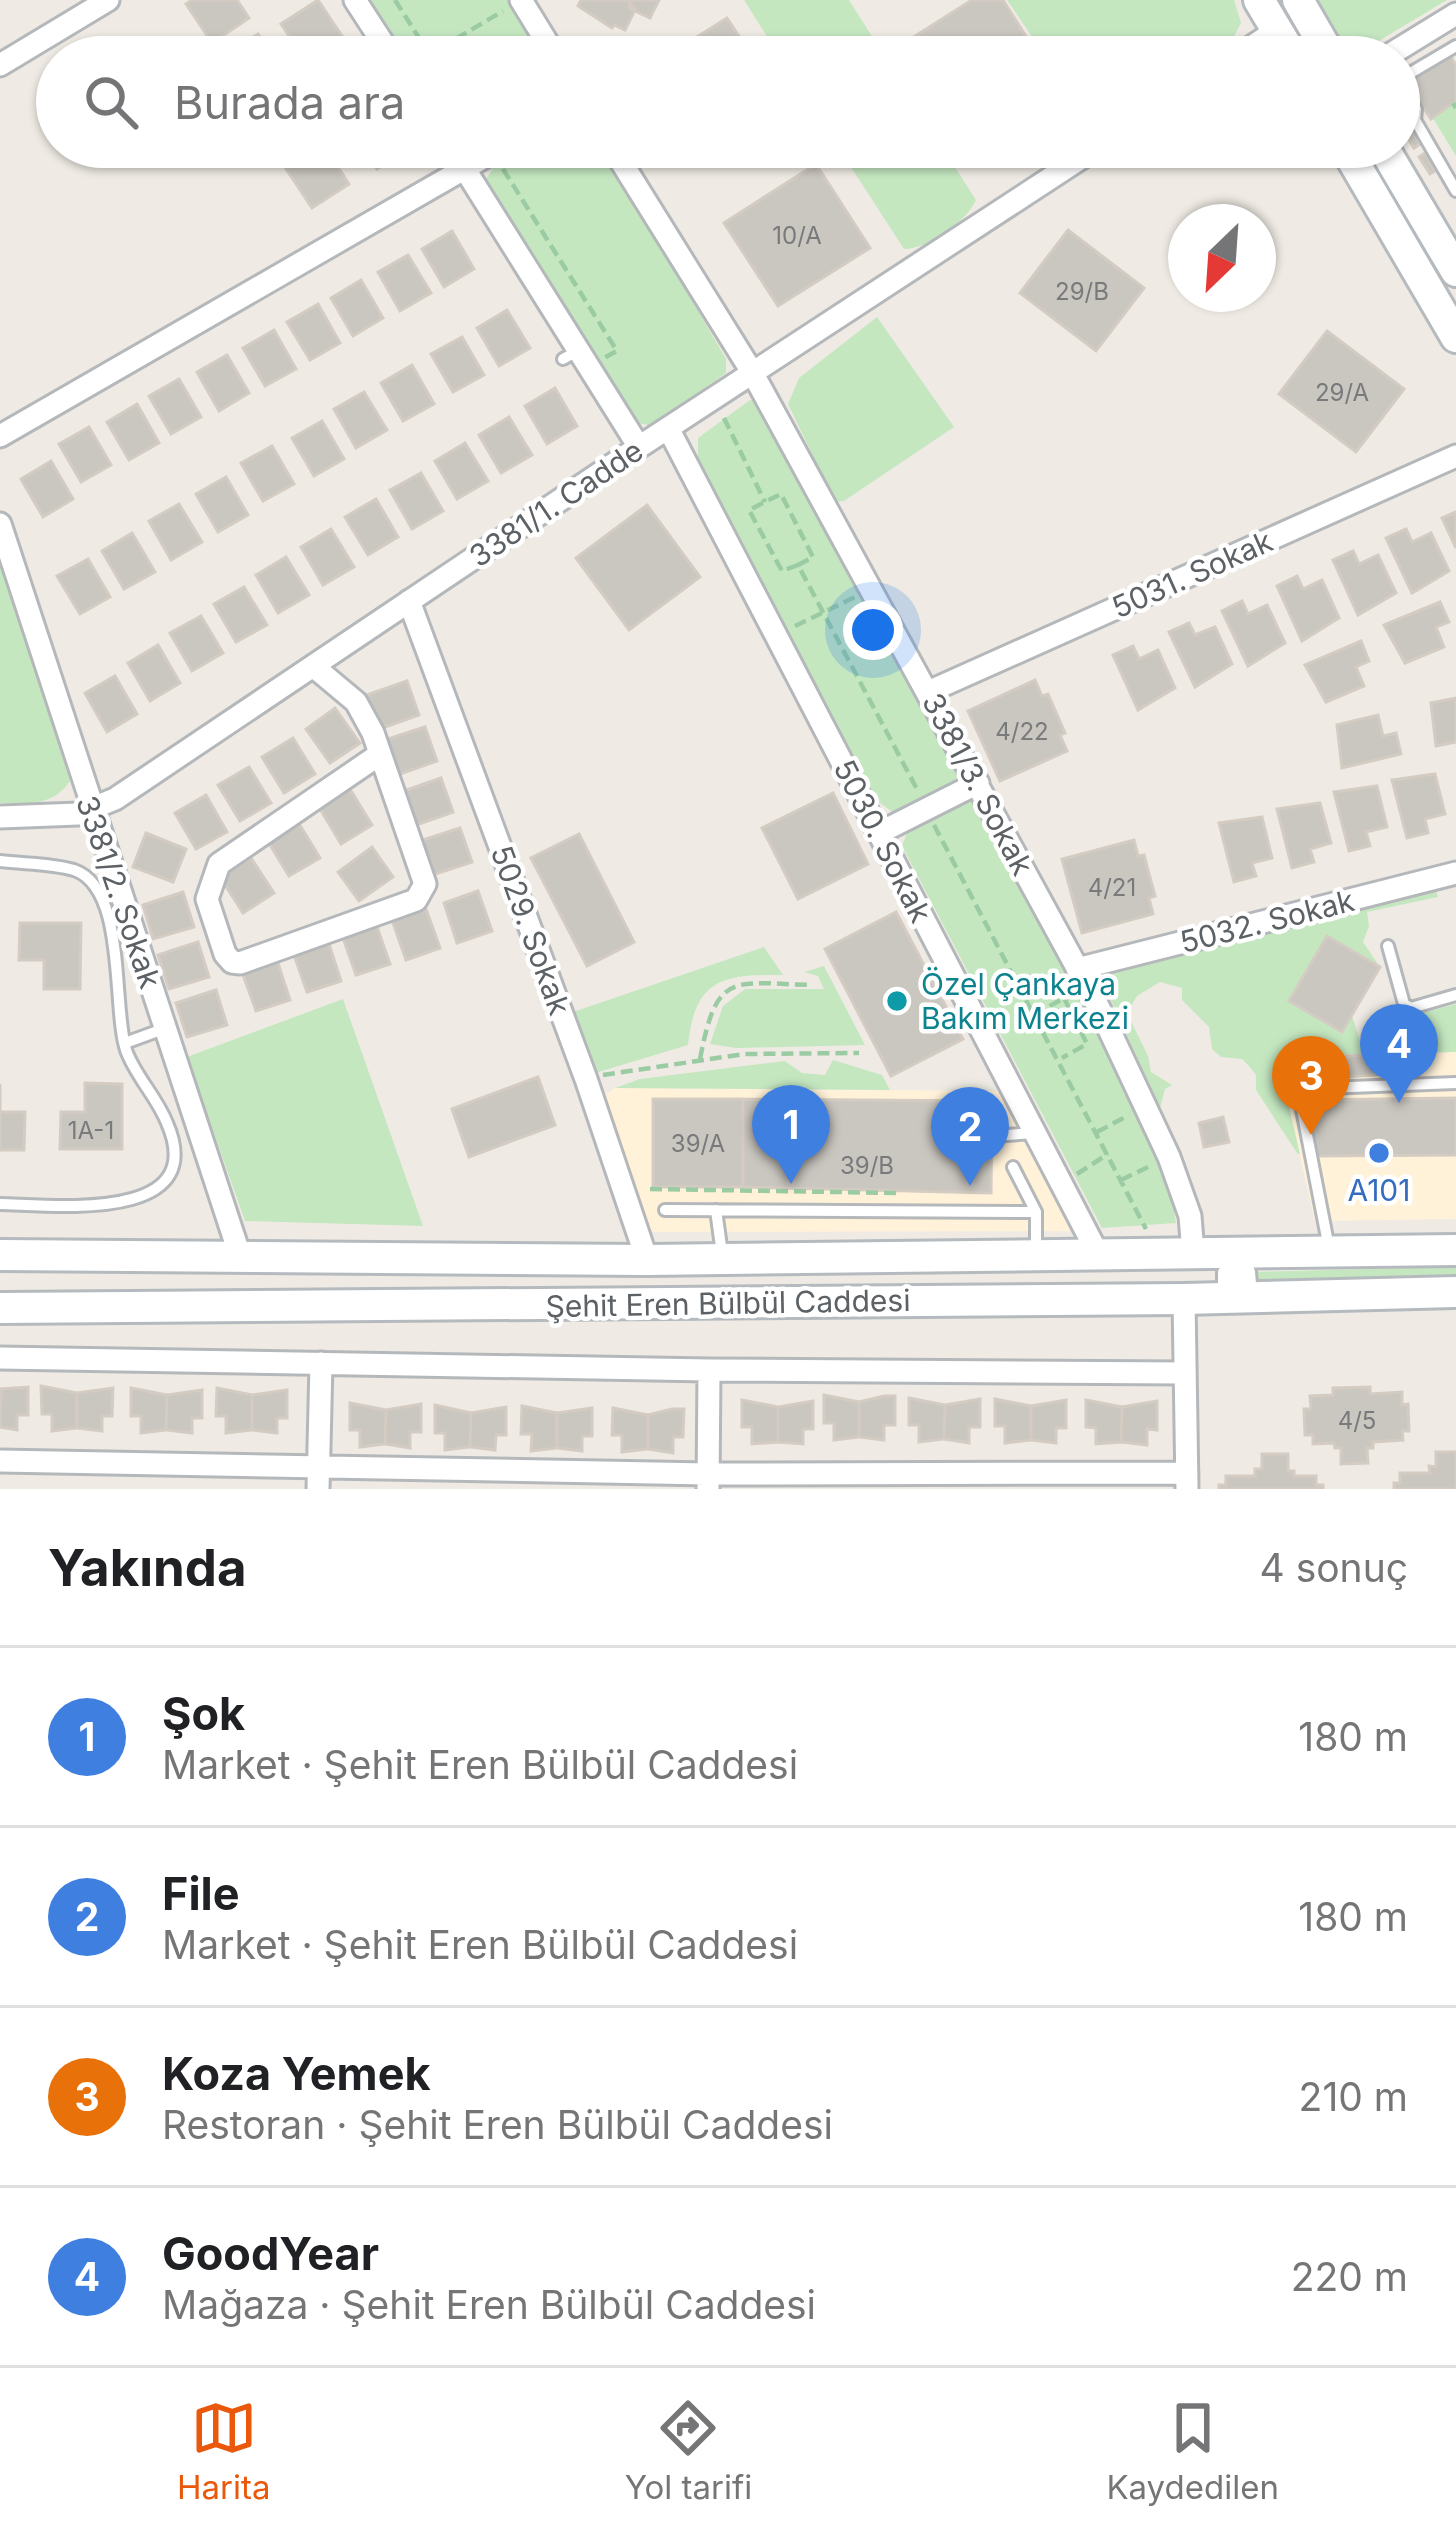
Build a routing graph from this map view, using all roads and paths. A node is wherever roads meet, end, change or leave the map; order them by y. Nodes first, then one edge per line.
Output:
1 (107, 0) edge
2 (355, 0) edge
3 (395, 0) edge
4 (1259, 0) edge
5 (1298, 0) edge
6 (525, 3) edge
7 (1456, 14) edge
8 (48, 36) edge
9 (378, 36) edge
10 (417, 36) edge
11 (465, 36) edge
12 (544, 36) edge
13 (1280, 36) edge
14 (1319, 36) edge
15 (1420, 36) edge
16 (36, 43) edge
17 (1456, 46) edge
18 (0, 65) edge
19 (1420, 68) edge
20 (1420, 136) edge
21 (508, 168) edge
22 (625, 168) edge
23 (1066, 168) edge
24 (1357, 168) edge
25 (1402, 168) edge
26 (466, 169) joint
27 (1456, 191) edge
28 (1452, 258) edge
29 (1416, 269) junction
30 (1456, 337) edge
31 (577, 358) junction
32 (752, 372) junction
33 (724, 418) dead end
34 (668, 428) junction
35 (0, 436) edge
36 (639, 447) junction
37 (1456, 456) edge
38 (765, 502) junction
39 (0, 524) edge
40 (798, 565) junction
41 (871, 590) junction
42 (409, 602) junction
43 (824, 613) junction
44 (776, 636) junction
45 (313, 666) junction
46 (928, 692) junction
47 (380, 754) junction
48 (978, 783) junction
49 (926, 809) junction
50 (91, 810) junction
51 (0, 817) edge
52 (879, 833) junction
53 (0, 861) edge
54 (1456, 873) edge
55 (1388, 946) dead end
56 (1077, 969) junction
57 (812, 986) dead end
58 (1456, 995) edge
59 (1034, 1015) junction
60 (166, 1028) junction
61 (125, 1043) junction
62 (859, 1053) dead end
63 (700, 1059) junction
64 (1060, 1059) junction
65 (586, 1078) junction
66 (1456, 1083) edge
67 (1146, 1106) junction
68 (1097, 1132) junction
69 (1035, 1133) junction
70 (992, 1136) dead end
71 (1108, 1154) junction
72 (1169, 1156) junction
73 (1013, 1167) dead end
74 (1121, 1180) junction
75 (1061, 1184) junction
76 (0, 1204) edge
77 (665, 1210) dead end
78 (716, 1210) junction
79 (1036, 1212) junction
80 (1144, 1225) dead end
81 (1456, 1250) edge
82 (1330, 1251) junction
83 (1193, 1253) junction
84 (1036, 1254) junction
85 (1098, 1254) junction
86 (1159, 1254) junction
87 (0, 1255) edge
88 (197, 1258) junction
89 (242, 1259) junction
90 (722, 1259) junction
91 (647, 1260) junction
92 (1456, 1292) edge
93 (1184, 1299) junction
94 (0, 1308) edge
95 (199, 1308) junction
96 (0, 1358) edge
97 (321, 1363) junction
98 (710, 1370) junction
99 (1184, 1372) junction
100 (0, 1461) edge
101 (318, 1479) edge
102 (708, 1481) edge
103 (1187, 1481) edge

1 - 8 street
2 - 9 street
3 - 10 path
4 - 13 main road
5 - 14 main road
6 - 11 path
6 - 12 street
7 - 15 street
16 - 18 street
17 - 19 lane
20 - 27 lane
21 - 31 path
22 - 32 street, 3381/3. Sokak
23 - 32 street, 3381/1. Cadde
24 - 29 main road
25 - 28 main road
26 - 31 street
26 - 35 street
28 - 29 main road
29 - 30 main road
31 - 36 street
32 - 34 street, 3381/1. Cadde
32 - 41 street, 3381/3. Sokak
33 - 38 path
34 - 36 street, 3381/1. Cadde
34 - 44 street, 5030. Sokak
36 - 42 street, 3381/1. Cadde
37 - 46 street, 5031. Sokak
38 - 40 path
38 - 40 path
39 - 50 street, 3381/2. Sokak
40 - 43 path
41 - 43 path
41 - 46 street, 3381/3. Sokak
42 - 45 street, 3381/1. Cadde
42 - 65 street, 5029. Sokak
43 - 44 path
43 - 49 path
44 - 52 street, 5030. Sokak
45 - 47 street
45 - 50 street, 3381/1. Cadde
46 - 48 street, 3381/3. Sokak
47 - 47 street
48 - 49 street
48 - 56 street, 3381/3. Sokak
49 - 52 street
49 - 59 path
50 - 51 street, 3381/1. Cadde
50 - 60 street, 3381/2. Sokak
52 - 69 street, 5030. Sokak
53 - 61 lane
54 - 56 street, 5032. Sokak
55 - 58 lane
56 - 67 street, 3381/3. Sokak
57 - 63 path
59 - 64 path
59 - 64 path
60 - 61 lane
60 - 89 street, 3381/2. Sokak
61 - 76 lane
62 - 63 path
63 - 65 path
64 - 68 path
65 - 91 street, 5029. Sokak
66 - 82 lane
67 - 68 path
67 - 72 street, 3381/3. Sokak
68 - 71 path
69 - 70 lane
69 - 75 street, 5030. Sokak
71 - 74 path
71 - 75 path
72 - 74 path
72 - 83 street, 3381/3. Sokak
73 - 79 lane
74 - 80 path
75 - 85 street, 5030. Sokak
77 - 78 lane
78 - 79 lane
78 - 90 lane
79 - 84 lane
81 - 82 main road, Şehit Eren Bülbül Caddesi
82 - 83 main road, Şehit Eren Bülbül Caddesi
83 - 86 main road, Şehit Eren Bülbül Caddesi
84 - 85 main road, Şehit Eren Bülbül Caddesi
84 - 90 main road, Şehit Eren Bülbül Caddesi
85 - 86 main road, Şehit Eren Bülbül Caddesi
86 - 93 main road
87 - 88 main road, Şehit Eren Bülbül Caddesi
88 - 89 main road, Şehit Eren Bülbül Caddesi
88 - 95 main road
89 - 91 main road, Şehit Eren Bülbül Caddesi
90 - 91 main road, Şehit Eren Bülbül Caddesi
92 - 93 main road, Şehit Eren Bülbül Caddesi
93 - 95 main road, Şehit Eren Bülbül Caddesi
93 - 99 street
94 - 95 main road, Şehit Eren Bülbül Caddesi
96 - 97 street
97 - 98 street
97 - 101 street
98 - 99 street
98 - 102 street
99 - 103 street
100 - 101 street
101 - 102 street
102 - 103 street

